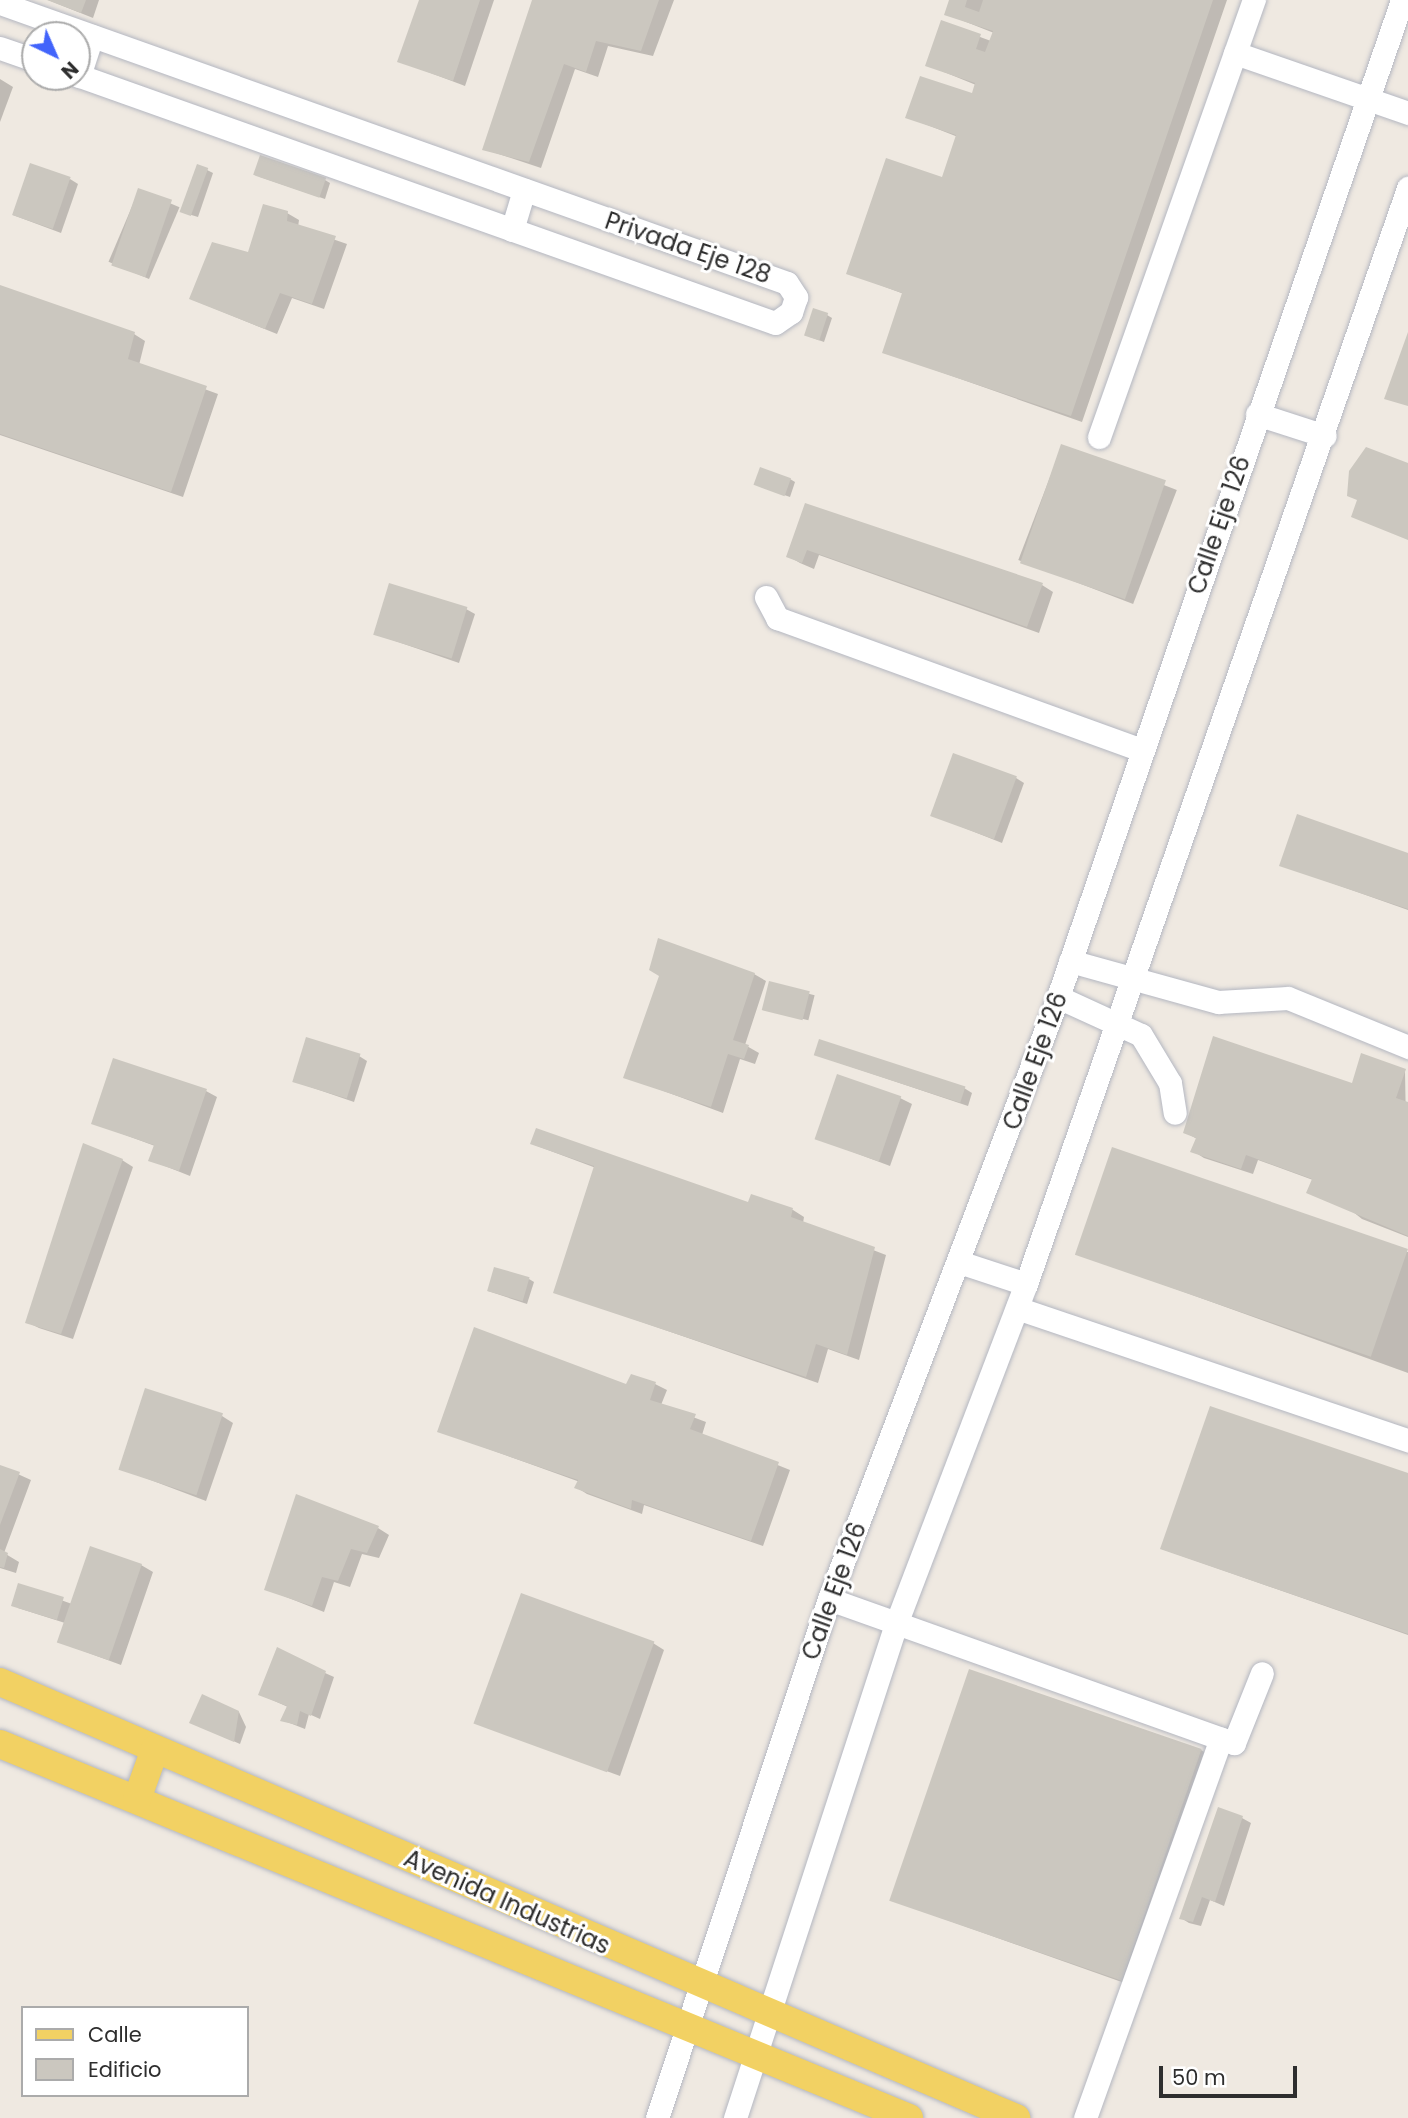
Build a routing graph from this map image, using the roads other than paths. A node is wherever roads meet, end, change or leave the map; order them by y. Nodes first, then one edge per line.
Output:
1 (1254, 0) edge
2 (1402, 0) edge
3 (0, 3) edge
4 (92, 36) joint
5 (0, 48) edge
6 (1235, 52) junction
7 (21, 55) edge
8 (91, 80) edge
9 (1366, 100) junction
10 (1408, 113) edge
11 (1408, 188) edge
12 (524, 190) junction
13 (512, 230) junction
14 (1257, 414) junction
15 (1325, 436) junction
16 (1099, 437) dead end
17 (766, 597) dead end
18 (1142, 750) junction
19 (1070, 961) junction
20 (1134, 979) junction
21 (1058, 997) junction
22 (1118, 1020) junction
23 (1408, 1047) edge
24 (1175, 1113) dead end
25 (962, 1263) junction
26 (1026, 1284) junction
27 (1017, 1308) junction
28 (1408, 1440) edge
29 (829, 1599) junction
30 (896, 1624) junction
31 (1262, 1673) dead end
32 (0, 1682) edge
33 (1221, 1739) junction
34 (0, 1744) edge
35 (155, 1748) junction
36 (137, 1799) junction
37 (700, 1986) junction
38 (766, 2015) junction
39 (685, 2024) junction
40 (756, 2052) junction
41 (657, 2118) edge
42 (735, 2118) edge
43 (909, 2118) edge
44 (1016, 2118) edge
45 (1086, 2118) edge

1 - 6 street
2 - 9 street, Calle Eje 126
3 - 4 street, Privada Eje 128
4 - 12 street, Privada Eje 128
5 - 7 street
6 - 9 street
6 - 16 street
8 - 13 street, Privada Eje 128
9 - 10 street
9 - 14 street, Calle Eje 126
11 - 15 street
12 - 13 street
12 - 13 street, Privada Eje 128
14 - 15 street
14 - 18 street, Calle Eje 126
15 - 20 street
17 - 18 street
18 - 19 street, Calle Eje 126
19 - 20 street
19 - 21 street, Calle Eje 126
20 - 22 street
20 - 23 street
21 - 22 street
21 - 25 street, Calle Eje 126
22 - 24 street
22 - 26 street
25 - 26 street
25 - 29 street, Calle Eje 126
26 - 27 street
27 - 28 street
27 - 30 street
29 - 30 street
29 - 37 street, Calle Eje 126
30 - 33 street
30 - 38 street
31 - 33 street
32 - 35 main road, Avenida Industrias
33 - 45 street
34 - 36 main road, Avenida Industrias
35 - 36 main road
35 - 37 main road, Avenida Industrias
36 - 39 main road, Avenida Industrias
37 - 38 main road, Avenida Industrias
37 - 39 street, Calle Eje 126
38 - 40 street
38 - 44 main road, Avenida Industrias
39 - 40 main road, Avenida Industrias
39 - 41 street, Calle Eje 126
40 - 42 street
40 - 43 main road, Avenida Industrias

